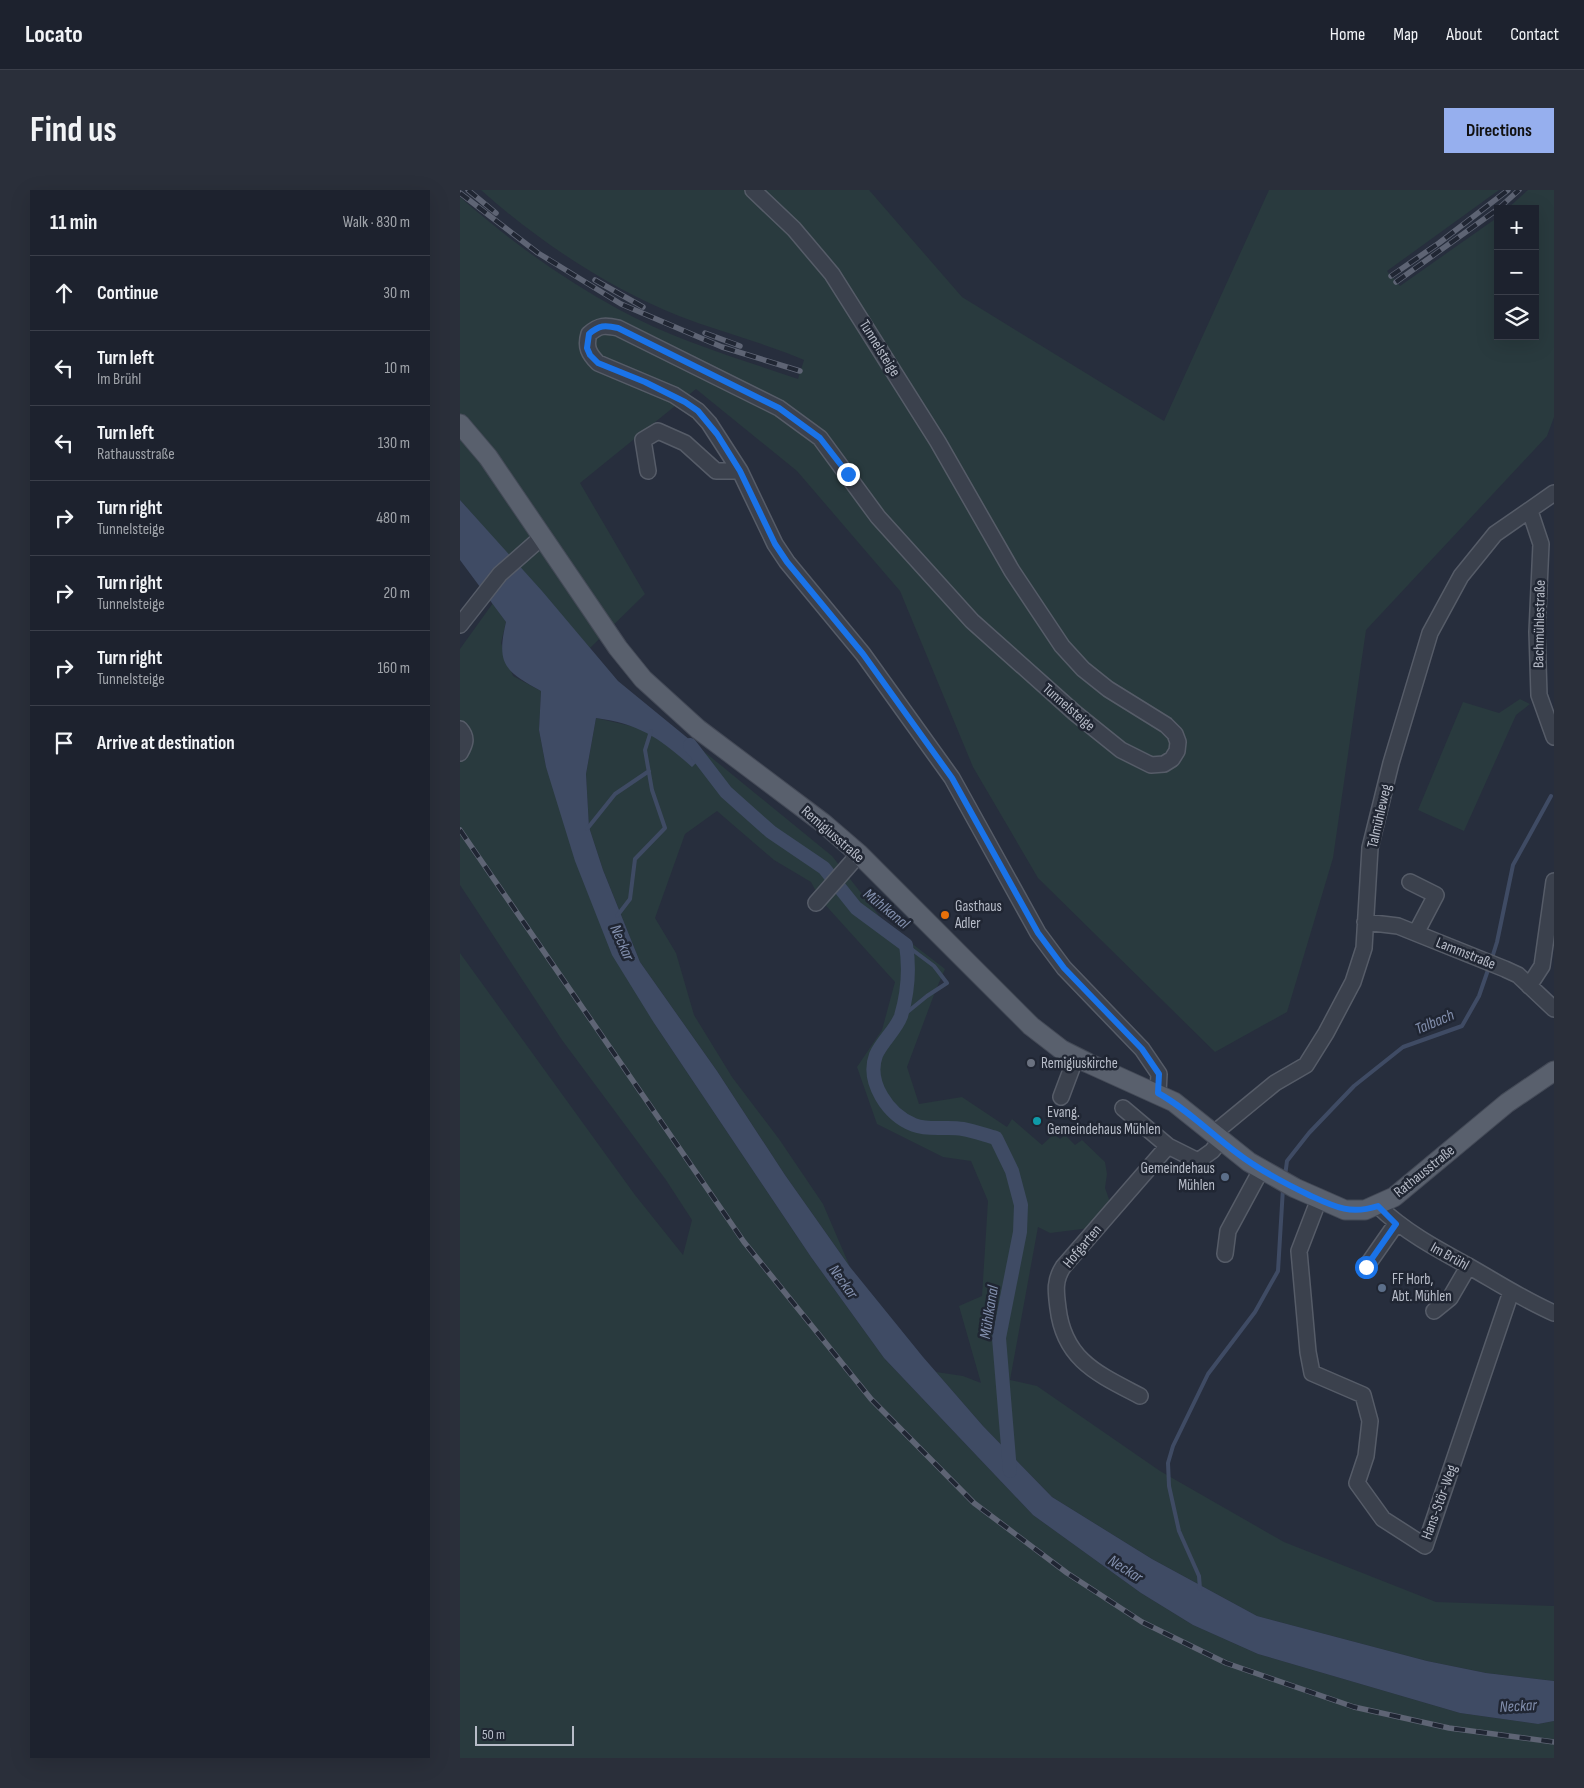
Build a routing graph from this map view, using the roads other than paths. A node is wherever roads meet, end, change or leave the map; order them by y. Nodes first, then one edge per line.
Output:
1 (753, 190) edge
2 (462, 422) edge
3 (648, 471) dead end
4 (740, 471) junction
5 (1554, 493) edge
6 (1530, 511) junction
7 (536, 541) junction
8 (460, 625) edge
9 (460, 728) edge
10 (1554, 737) edge
11 (460, 753) edge
12 (859, 854) junction
13 (1554, 881) edge
14 (1410, 882) dead end
15 (816, 903) dead end
16 (1365, 922) junction
17 (1416, 933) junction
18 (1529, 986) junction
19 (1554, 1009) edge
20 (1076, 1057) junction
21 (1554, 1071) edge
22 (1158, 1093) junction
23 (1061, 1097) dead end
24 (1123, 1108) dead end
25 (1217, 1137) junction
26 (1168, 1146) junction
27 (1263, 1172) junction
28 (1319, 1199) junction
29 (1378, 1206) junction
30 (1396, 1224) junction
31 (1225, 1254) dead end
32 (1468, 1266) junction
33 (1366, 1267) dead end
34 (1511, 1292) junction
35 (1434, 1311) dead end
36 (1554, 1313) edge
37 (1140, 1396) dead end

1 - 4 street, Tunnelsteige
2 - 7 main road, Remigiusstraße
3 - 4 street
4 - 22 street, Tunnelsteige
5 - 6 street, Talmühleweg
6 - 10 street, Bachmühlestraße
6 - 16 street, Talmühleweg
7 - 8 street
7 - 12 main road, Remigiusstraße
9 - 11 street
12 - 15 street
12 - 20 main road, Remigiusstraße
13 - 18 street
14 - 17 street
16 - 17 street, Lammstraße
16 - 25 street, Talmühleweg
17 - 18 street, Lammstraße
18 - 19 street, Lammstraße
20 - 22 main road, Remigiusstraße
20 - 23 street
21 - 29 main road, Rathausstraße
22 - 25 main road, Rathausstraße
24 - 26 street
25 - 26 street
25 - 27 main road, Rathausstraße
26 - 37 street, Hofgarten
27 - 28 main road, Rathausstraße
27 - 31 street
28 - 29 main road, Rathausstraße
28 - 34 street, Hans-Stör-Weg
29 - 30 street, Im Brühl
30 - 32 street, Im Brühl
30 - 33 street
32 - 34 street, Im Brühl
32 - 35 street
34 - 36 street, Im Brühl

